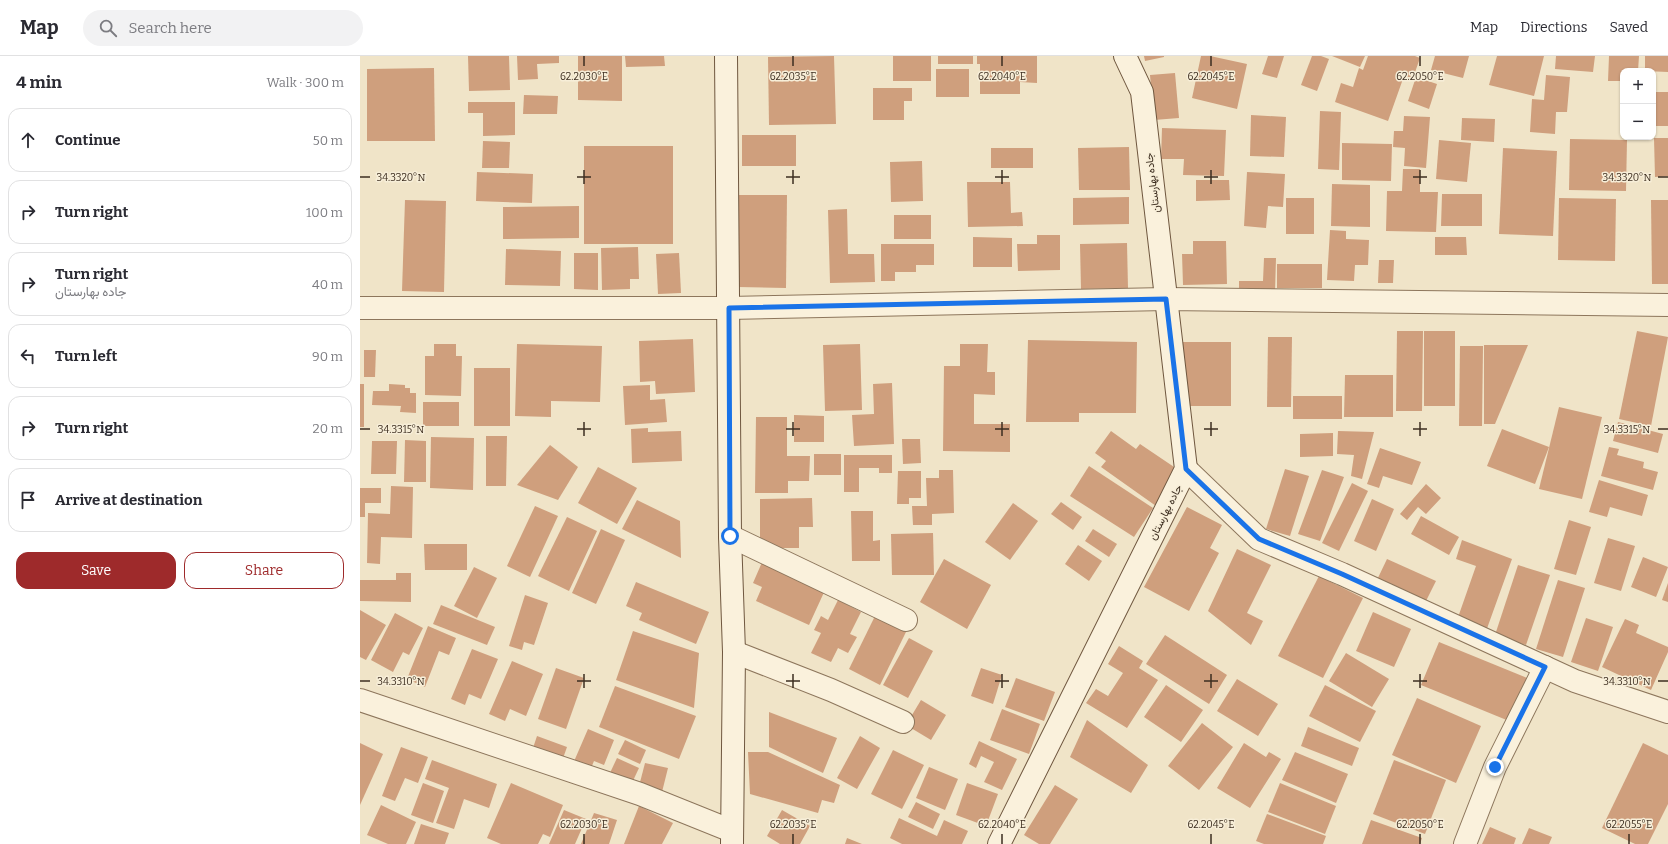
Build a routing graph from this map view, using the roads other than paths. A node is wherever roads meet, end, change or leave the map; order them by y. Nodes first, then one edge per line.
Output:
1 (726, 56) edge
2 (1125, 56) edge
3 (1166, 299) junction
4 (1668, 305) edge
5 (360, 308) edge
6 (729, 308) junction
7 (1186, 469) junction
8 (730, 536) junction
9 (906, 620) dead end
10 (734, 652) junction
11 (1545, 667) junction
12 (360, 700) edge
13 (1668, 712) edge
14 (903, 722) dead end
15 (732, 837) edge
16 (999, 844) edge
17 (1465, 844) edge

1 - 6 street
2 - 3 street, جاده بهارستان
3 - 4 street
3 - 6 street
3 - 7 street, جاده بهارستان
5 - 6 street
6 - 8 street
7 - 11 street
7 - 16 street, جاده بهارستان
8 - 9 street
8 - 10 street
10 - 14 street
10 - 15 street
11 - 13 street
11 - 17 street
12 - 15 street

